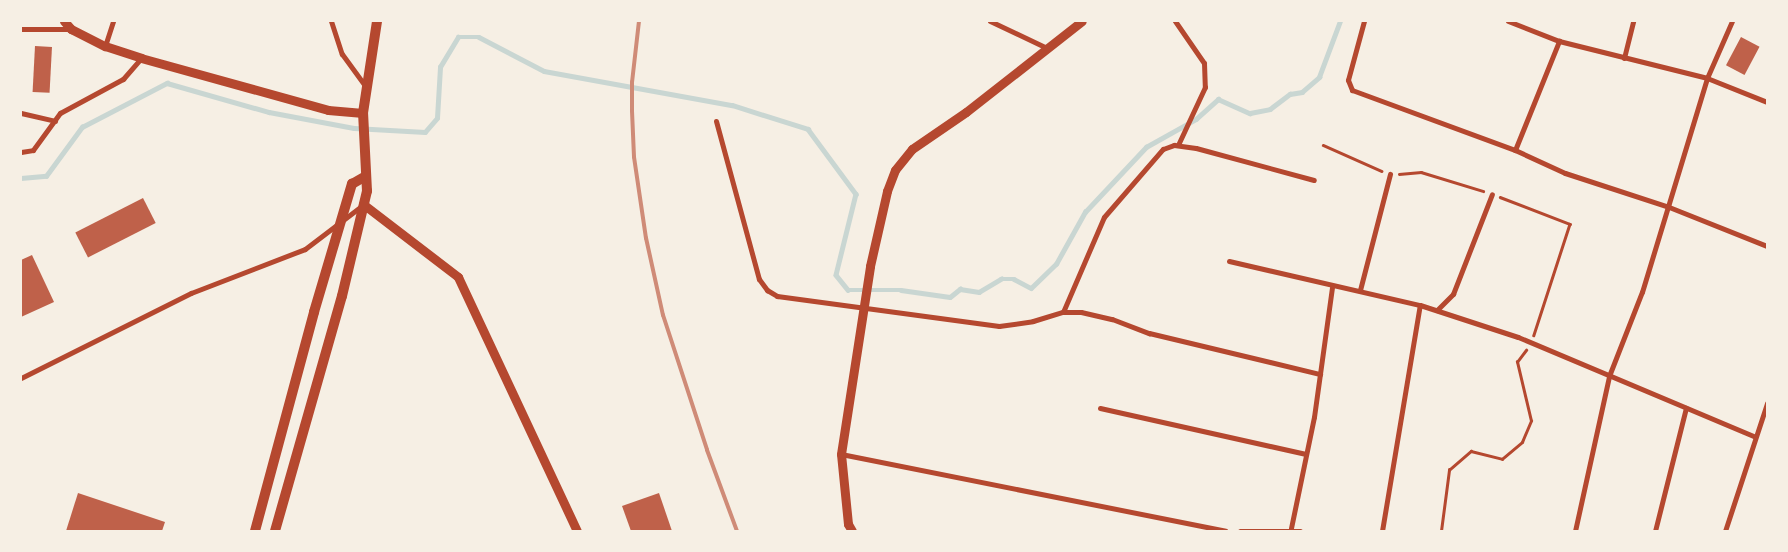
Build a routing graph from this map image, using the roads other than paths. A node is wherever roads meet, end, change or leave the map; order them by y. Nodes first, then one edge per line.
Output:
1 (64, 21) edge
2 (113, 21) edge
3 (331, 21) edge
4 (377, 21) edge
5 (990, 21) edge
6 (1082, 21) edge
7 (1174, 21) edge
8 (1364, 21) edge
9 (1508, 21) edge
10 (1633, 21) edge
11 (1732, 21) edge
12 (21, 29) edge
13 (71, 29) junction
14 (1559, 41) junction
15 (105, 46) junction
16 (1047, 48) junction
17 (141, 58) junction
18 (1624, 58) junction
19 (1707, 78) junction
20 (367, 88) junction
21 (1767, 102) edge
22 (21, 113) edge
23 (363, 113) junction
24 (716, 121) dead end
25 (54, 122) junction
26 (1178, 145) junction
27 (1515, 150) junction
28 (21, 152) edge
29 (1390, 174) road end
30 (366, 176) junction
31 (1314, 180) dead end
32 (1492, 194) dead end
33 (364, 204) junction
34 (1669, 207) junction
35 (342, 219) junction
36 (1767, 246) edge
37 (1229, 261) dead end
38 (1332, 287) junction
39 (1360, 290) junction
40 (1420, 305) junction
41 (863, 307) junction
42 (1436, 310) junction
43 (1063, 312) junction
44 (1320, 374) junction
45 (1609, 376) junction
46 (21, 378) edge
47 (1767, 404) edge
48 (1100, 408) dead end
49 (1686, 408) junction
50 (1754, 436) junction
51 (841, 454) junction
52 (1306, 454) junction
53 (1291, 528) junction
54 (255, 531) edge
55 (275, 531) edge
56 (578, 531) edge
57 (852, 531) edge
58 (1225, 531) edge
59 (1240, 531) edge
60 (1300, 531) edge
61 (1382, 531) edge
62 (1575, 531) edge
63 (1655, 531) edge
64 (1725, 531) edge

1 - 13 street
2 - 15 street
3 - 20 street
4 - 20 main road
5 - 16 street
6 - 16 street
7 - 26 street
8 - 27 street
9 - 14 street
10 - 18 street
11 - 19 street
12 - 13 street
13 - 15 street
14 - 18 street
14 - 27 street
15 - 17 street
16 - 41 street
17 - 23 street
17 - 25 street
18 - 19 street
19 - 21 street
19 - 34 street
20 - 23 main road
22 - 25 street
23 - 30 main road
24 - 41 street
25 - 28 street
26 - 31 street
26 - 43 street
27 - 34 street
29 - 39 street
30 - 33 main road
30 - 35 main road
32 - 42 street
33 - 35 street
33 - 55 main road
33 - 56 street
34 - 36 street
34 - 45 street
35 - 46 street
35 - 54 main road
37 - 38 street
38 - 39 street
38 - 44 street
39 - 40 street
40 - 42 street
40 - 61 street
41 - 43 street
41 - 51 street
42 - 45 street
43 - 44 street
44 - 52 street
45 - 49 street
45 - 62 street
47 - 50 street
48 - 52 street
49 - 50 street
49 - 63 street
50 - 64 street
51 - 57 street
51 - 58 street
52 - 53 street
53 - 59 street
53 - 60 street

